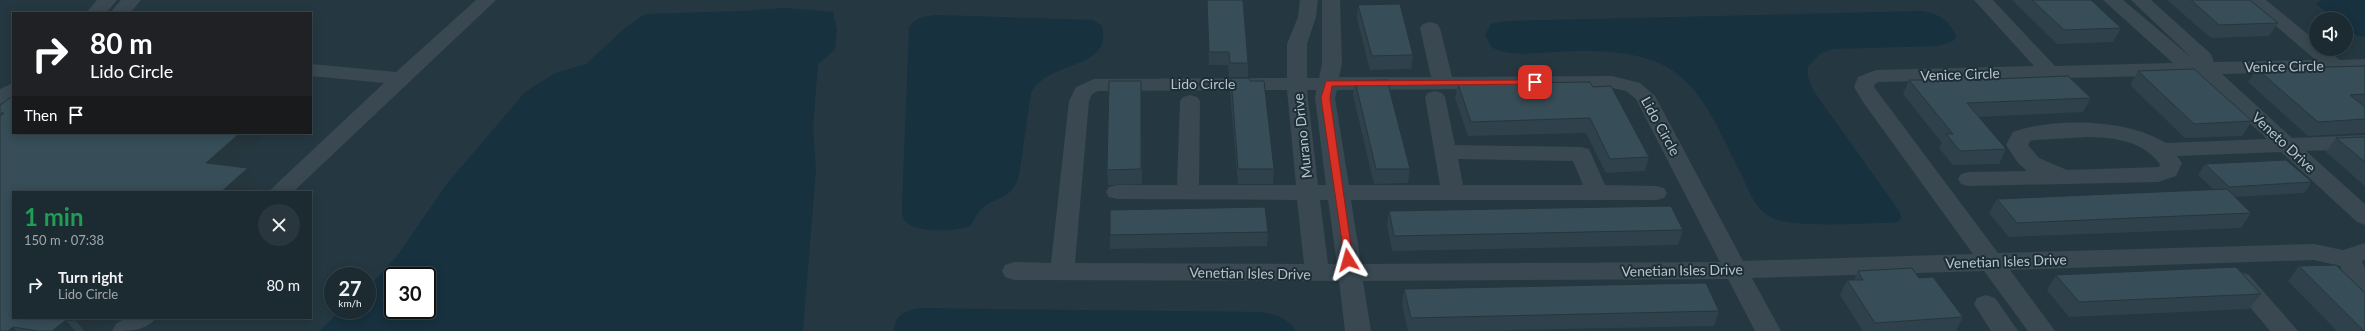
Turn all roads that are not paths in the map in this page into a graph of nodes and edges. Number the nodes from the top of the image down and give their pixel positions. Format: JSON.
{"nodes":[{"id":1,"x":108,"y":0,"type":"edge"},
{"id":2,"x":132,"y":0,"type":"edge"},
{"id":3,"x":487,"y":0,"type":"edge"},
{"id":4,"x":1309,"y":0,"type":"edge"},
{"id":5,"x":1331,"y":0,"type":"edge"},
{"id":6,"x":1983,"y":0,"type":"edge"},
{"id":7,"x":2112,"y":0,"type":"edge"},
{"id":8,"x":2254,"y":0,"type":"edge"},
{"id":9,"x":2134,"y":7,"type":"edge"},
{"id":10,"x":96,"y":12,"type":"edge"},
{"id":11,"x":120,"y":12,"type":"edge"},
{"id":12,"x":1430,"y":28,"type":"dead end"},
{"id":13,"x":2144,"y":28,"type":"junction"},
{"id":14,"x":2172,"y":28,"type":"junction"},
{"id":15,"x":2182,"y":62,"type":"junction"},
{"id":16,"x":2334,"y":65,"type":"junction"},
{"id":17,"x":2365,"y":65,"type":"edge"},
{"id":18,"x":2203,"y":68,"type":"junction"},
{"id":19,"x":312,"y":70,"type":"edge"},
{"id":20,"x":2049,"y":72,"type":"junction"},
{"id":21,"x":401,"y":78,"type":"junction"},
{"id":22,"x":1297,"y":83,"type":"junction"},
{"id":23,"x":1328,"y":83,"type":"junction"},
{"id":24,"x":12,"y":90,"type":"edge"},
{"id":25,"x":1439,"y":90,"type":"junction"},
{"id":26,"x":0,"y":98,"type":"edge"},
{"id":27,"x":1190,"y":101,"type":"dead end"},
{"id":28,"x":2365,"y":142,"type":"edge"},
{"id":29,"x":2286,"y":145,"type":"junction"},
{"id":30,"x":2162,"y":150,"type":"junction"},
{"id":31,"x":1446,"y":152,"type":"junction"},
{"id":32,"x":2067,"y":177,"type":"junction"},
{"id":33,"x":1969,"y":179,"type":"dead end"},
{"id":34,"x":280,"y":191,"type":"edge"},
{"id":35,"x":1117,"y":192,"type":"dead end"},
{"id":36,"x":1188,"y":193,"type":"junction"},
{"id":37,"x":1308,"y":193,"type":"junction"},
{"id":38,"x":1339,"y":193,"type":"junction"},
{"id":39,"x":1453,"y":193,"type":"junction"},
{"id":40,"x":1597,"y":193,"type":"junction"},
{"id":41,"x":1656,"y":193,"type":"dead end"},
{"id":42,"x":2365,"y":217,"type":"edge"},
{"id":43,"x":2357,"y":256,"type":"edge"},
{"id":44,"x":1991,"y":262,"type":"junction"},
{"id":45,"x":1736,"y":269,"type":"junction"},
{"id":46,"x":1014,"y":271,"type":"dead end"},
{"id":47,"x":1062,"y":271,"type":"junction"},
{"id":48,"x":1317,"y":273,"type":"junction"},
{"id":49,"x":1350,"y":273,"type":"junction"},
{"id":50,"x":2240,"y":281,"type":"edge"},
{"id":51,"x":2365,"y":283,"type":"edge"},
{"id":52,"x":1986,"y":304,"type":"dead end"},
{"id":53,"x":142,"y":319,"type":"edge"},
{"id":54,"x":125,"y":331,"type":"edge"},
{"id":55,"x":1358,"y":331,"type":"edge"},
{"id":56,"x":1768,"y":331,"type":"edge"},
{"id":57,"x":2004,"y":331,"type":"edge"},
{"id":58,"x":2042,"y":331,"type":"edge"},
{"id":59,"x":2285,"y":331,"type":"edge"}],
"edges":[{"from":1,"to":10,"type":"street"},
{"from":2,"to":11,"type":"street"},
{"from":3,"to":21,"type":"street"},
{"from":4,"to":22,"type":"street","name":"Murano Drive"},
{"from":5,"to":23,"type":"street","name":"Murano Drive"},
{"from":6,"to":20,"type":"street"},
{"from":7,"to":9,"type":"street","name":"Veneto Drive"},
{"from":8,"to":16,"type":"street"},
{"from":9,"to":13,"type":"street","name":"Veneto Drive"},
{"from":9,"to":14,"type":"street","name":"Veneto Drive"},
{"from":9,"to":15,"type":"street","name":"Veneto Drive"},
{"from":12,"to":25,"type":"street"},
{"from":13,"to":14,"type":"street"},
{"from":13,"to":15,"type":"street","name":"Veneto Drive"},
{"from":14,"to":18,"type":"street","name":"Veneto Drive"},
{"from":15,"to":18,"type":"street","name":"Veneto Drive"},
{"from":16,"to":17,"type":"street","name":"Venice Circle"},
{"from":16,"to":18,"type":"street","name":"Venice Circle"},
{"from":18,"to":20,"type":"street","name":"Venice Circle"},
{"from":18,"to":29,"type":"street","name":"Veneto Drive"},
{"from":19,"to":21,"type":"street"},
{"from":20,"to":44,"type":"street","name":"Venice Circle"},
{"from":21,"to":34,"type":"street"},
{"from":22,"to":23,"type":"street","name":"Lido Circle"},
{"from":22,"to":37,"type":"street","name":"Murano Drive"},
{"from":22,"to":47,"type":"street","name":"Lido Circle"},
{"from":23,"to":25,"type":"street","name":"Lido Circle"},
{"from":23,"to":38,"type":"street","name":"Murano Drive"},
{"from":24,"to":26,"type":"street"},
{"from":25,"to":31,"type":"street"},
{"from":25,"to":45,"type":"street","name":"Lido Circle"},
{"from":27,"to":36,"type":"street"},
{"from":28,"to":29,"type":"street"},
{"from":29,"to":30,"type":"street"},
{"from":29,"to":42,"type":"street","name":"Veneto Drive"},
{"from":30,"to":32,"type":"street"},
{"from":30,"to":32,"type":"street"},
{"from":31,"to":39,"type":"street"},
{"from":31,"to":40,"type":"street"},
{"from":32,"to":33,"type":"street"},
{"from":35,"to":36,"type":"street"},
{"from":36,"to":37,"type":"street"},
{"from":37,"to":38,"type":"street"},
{"from":37,"to":48,"type":"street","name":"Murano Drive"},
{"from":38,"to":39,"type":"street"},
{"from":38,"to":49,"type":"street","name":"Murano Drive"},
{"from":39,"to":40,"type":"street"},
{"from":40,"to":41,"type":"street"},
{"from":43,"to":44,"type":"street","name":"Venetian Isles Drive"},
{"from":43,"to":51,"type":"street"},
{"from":44,"to":45,"type":"street","name":"Venetian Isles Drive"},
{"from":44,"to":58,"type":"street","name":"Venice Circle"},
{"from":45,"to":49,"type":"street","name":"Venetian Isles Drive"},
{"from":45,"to":56,"type":"street","name":"Lido Circle"},
{"from":46,"to":47,"type":"street","name":"Venetian Isles Drive"},
{"from":47,"to":48,"type":"street","name":"Venetian Isles Drive"},
{"from":48,"to":49,"type":"street","name":"Venetian Isles Drive"},
{"from":49,"to":55,"type":"street"},
{"from":50,"to":59,"type":"street"},
{"from":52,"to":57,"type":"street"},
{"from":53,"to":54,"type":"street"}]}
